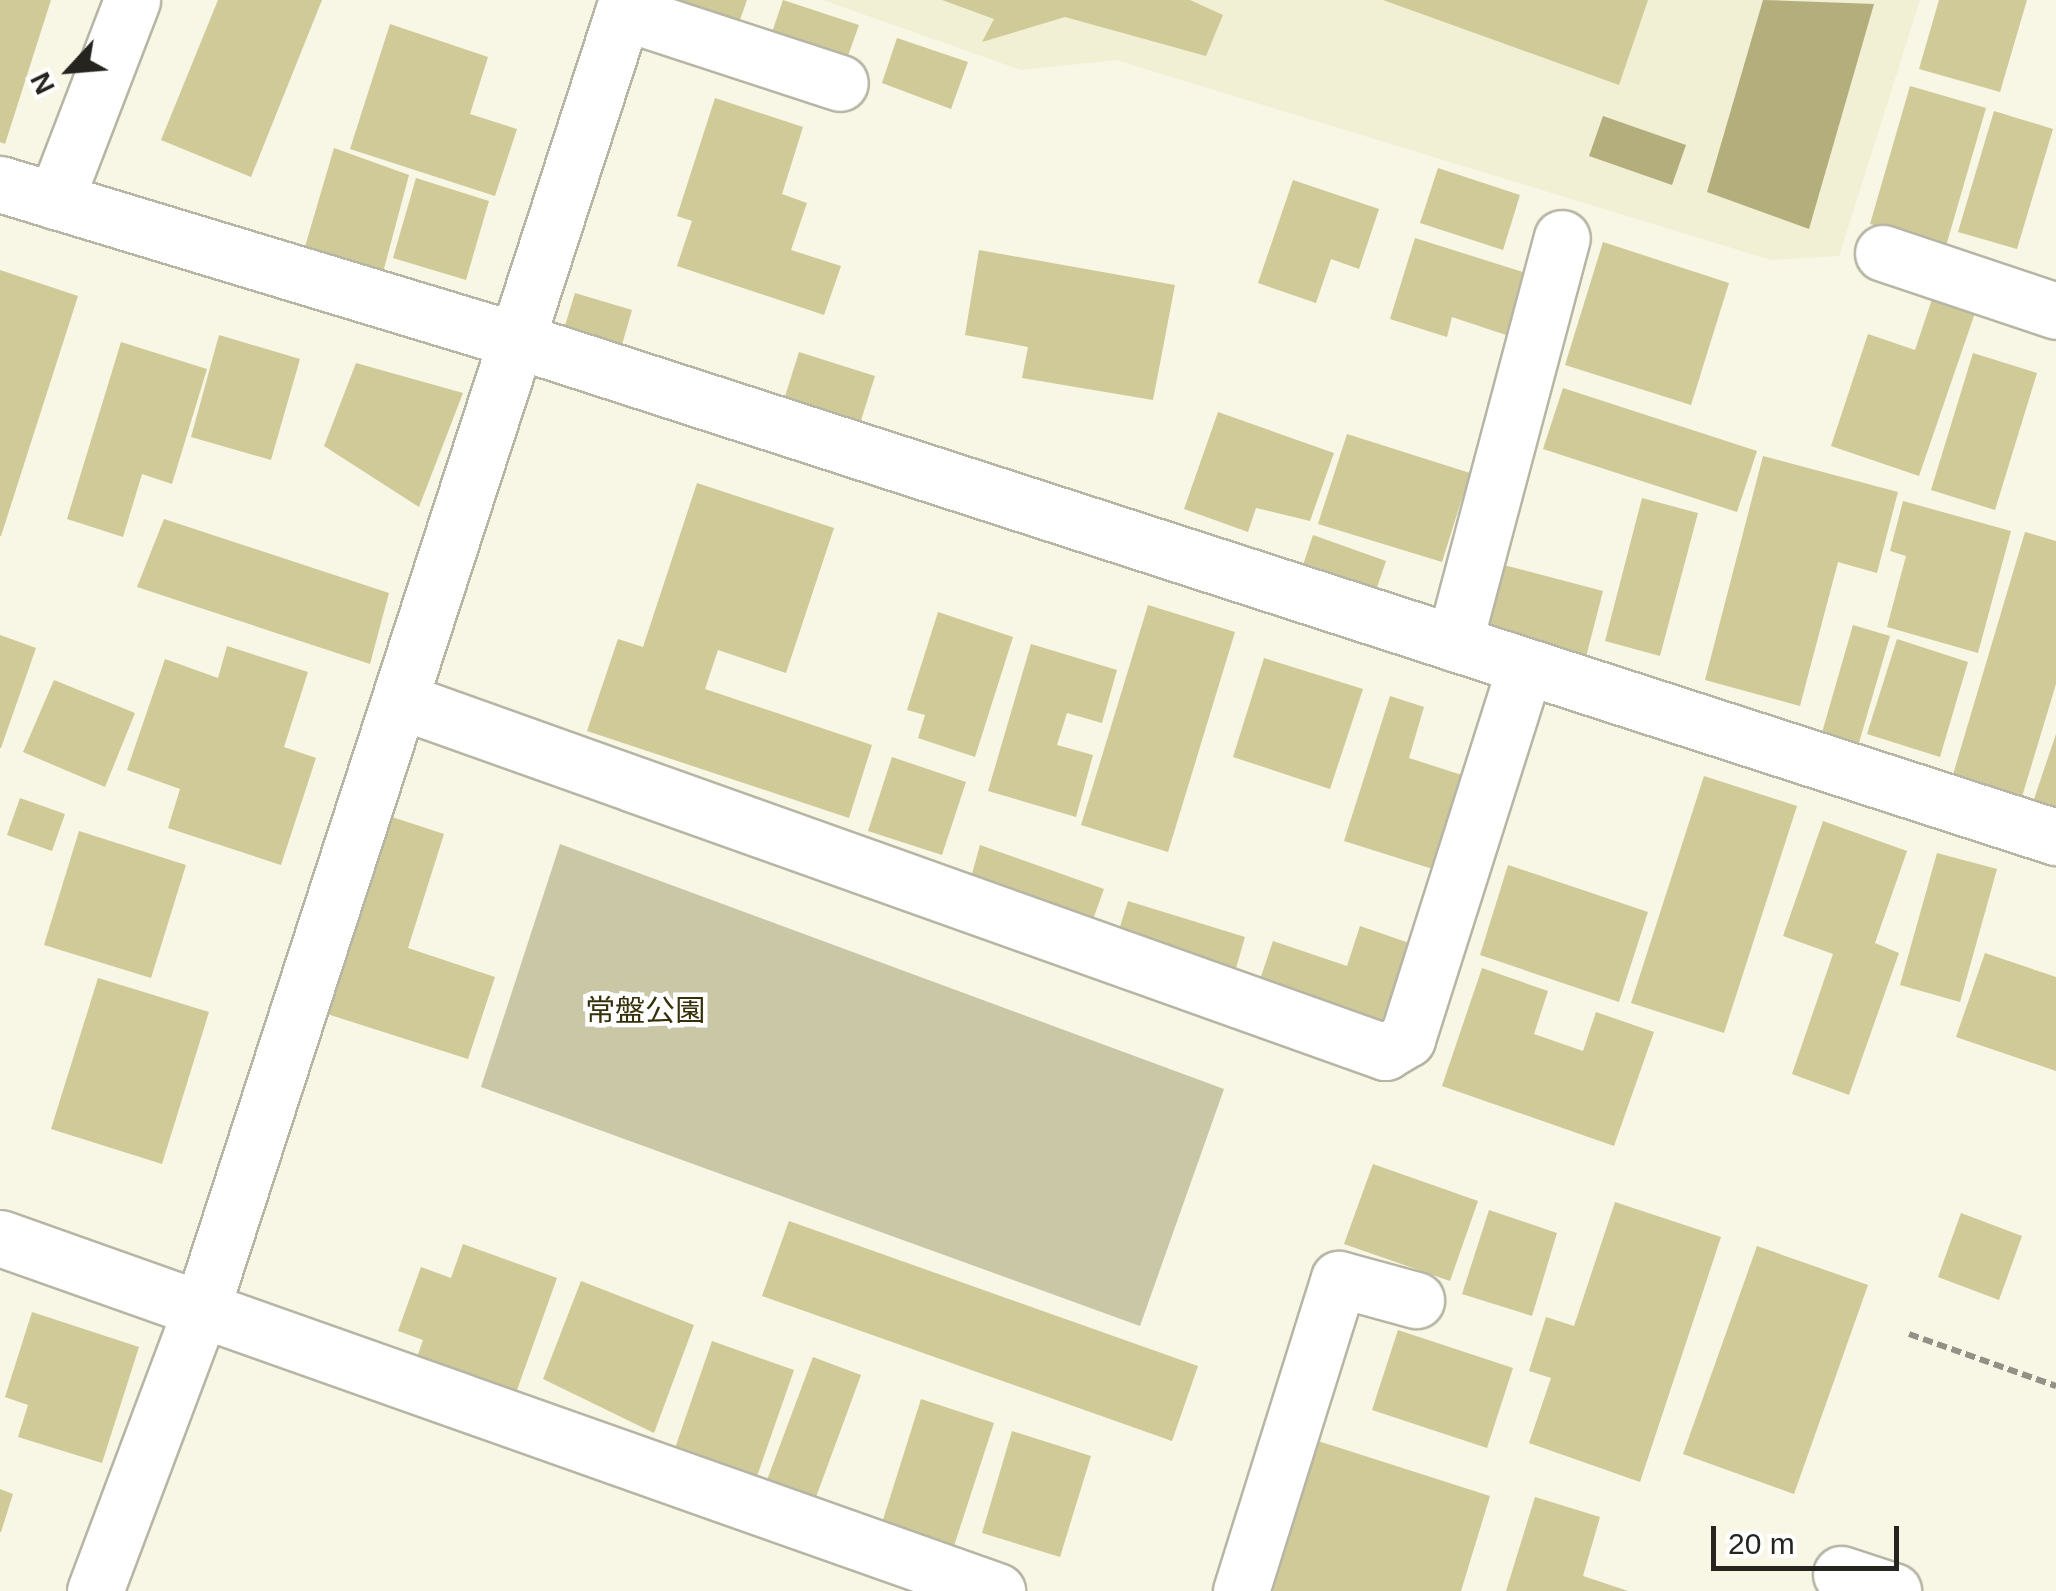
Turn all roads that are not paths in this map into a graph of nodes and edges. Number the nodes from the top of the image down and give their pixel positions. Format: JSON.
{"nodes":[{"id":1,"x":132,"y":0,"type":"edge"},
{"id":2,"x":625,"y":6,"type":"edge"},
{"id":3,"x":840,"y":83,"type":"dead end"},
{"id":4,"x":0,"y":184,"type":"edge"},
{"id":5,"x":55,"y":201,"type":"junction"},
{"id":6,"x":1562,"y":238,"type":"dead end"},
{"id":7,"x":1883,"y":253,"type":"dead end"},
{"id":8,"x":2056,"y":311,"type":"edge"},
{"id":9,"x":520,"y":341,"type":"junction"},
{"id":10,"x":1454,"y":643,"type":"junction"},
{"id":11,"x":1526,"y":666,"type":"junction"},
{"id":12,"x":401,"y":701,"type":"junction"},
{"id":13,"x":2056,"y":837,"type":"edge"},
{"id":14,"x":0,"y":1238,"type":"edge"},
{"id":15,"x":1416,"y":1300,"type":"dead end"},
{"id":16,"x":204,"y":1304,"type":"junction"},
{"id":17,"x":1841,"y":1574,"type":"dead end"},
{"id":18,"x":95,"y":1591,"type":"edge"},
{"id":19,"x":997,"y":1591,"type":"edge"},
{"id":20,"x":1241,"y":1591,"type":"edge"},
{"id":21,"x":1892,"y":1591,"type":"edge"}],
"edges":[{"from":1,"to":5,"type":"street"},
{"from":2,"to":3,"type":"street"},
{"from":2,"to":9,"type":"street"},
{"from":4,"to":5,"type":"street"},
{"from":5,"to":9,"type":"street"},
{"from":6,"to":10,"type":"street"},
{"from":7,"to":8,"type":"street"},
{"from":9,"to":10,"type":"street"},
{"from":9,"to":12,"type":"street"},
{"from":10,"to":11,"type":"street"},
{"from":11,"to":12,"type":"street"},
{"from":11,"to":13,"type":"street"},
{"from":12,"to":16,"type":"street"},
{"from":14,"to":16,"type":"street"},
{"from":15,"to":20,"type":"street"},
{"from":16,"to":18,"type":"street"},
{"from":16,"to":19,"type":"street"},
{"from":17,"to":21,"type":"street"}]}
